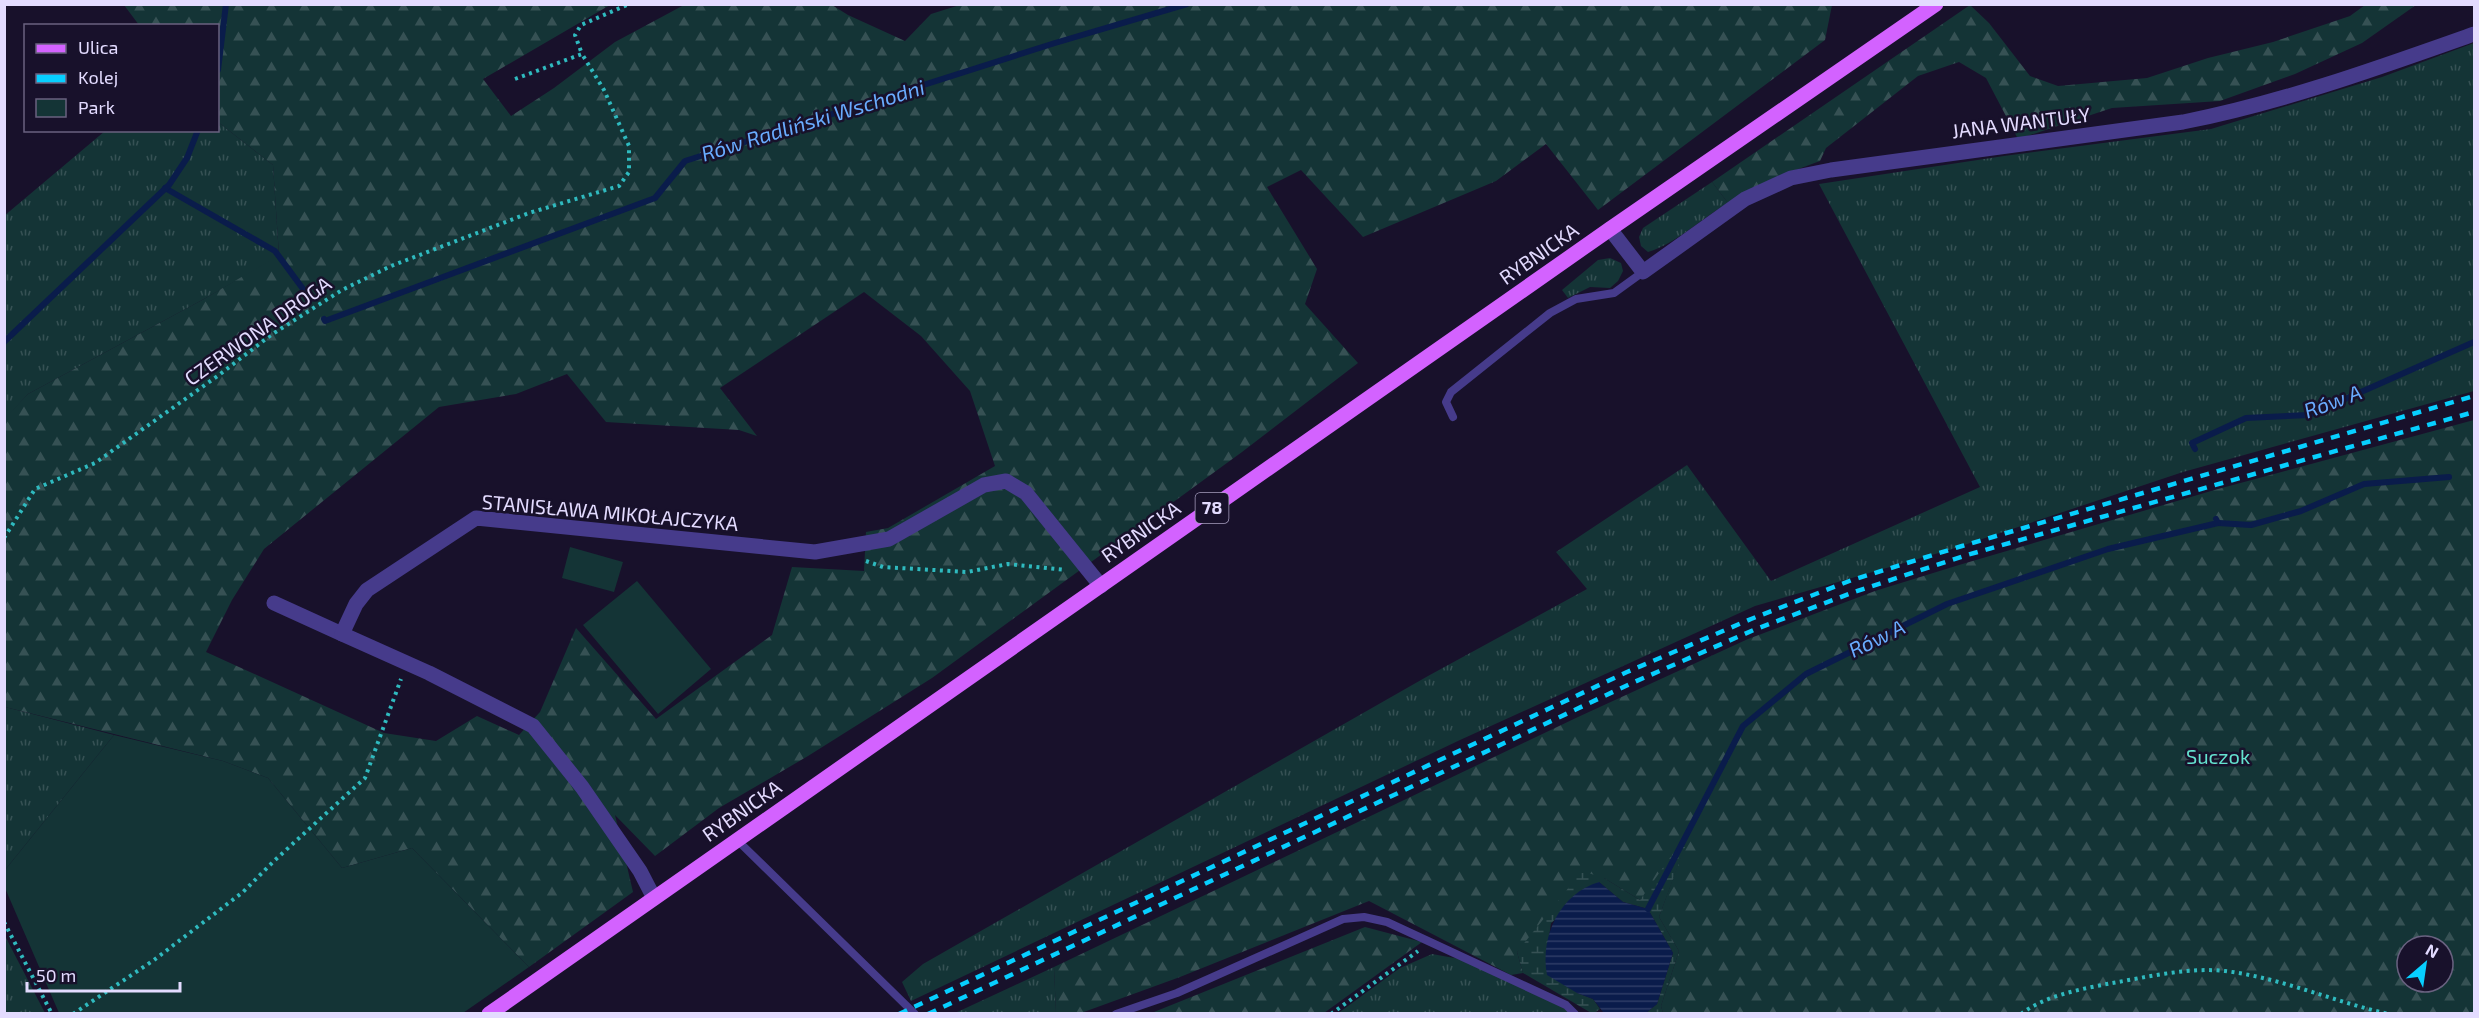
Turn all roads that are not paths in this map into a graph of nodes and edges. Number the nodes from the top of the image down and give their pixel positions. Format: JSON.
{"nodes":[{"id":1,"x":1936,"y":4,"type":"edge"},
{"id":2,"x":2475,"y":34,"type":"edge"},
{"id":3,"x":1610,"y":229,"type":"junction"},
{"id":4,"x":1643,"y":272,"type":"junction"},
{"id":5,"x":1453,"y":417,"type":"dead end"},
{"id":6,"x":1101,"y":586,"type":"junction"},
{"id":7,"x":274,"y":603,"type":"dead end"},
{"id":8,"x":342,"y":634,"type":"junction"},
{"id":9,"x":737,"y":840,"type":"junction"},
{"id":10,"x":654,"y":898,"type":"junction"},
{"id":11,"x":489,"y":1014,"type":"edge"},
{"id":12,"x":915,"y":1014,"type":"edge"},
{"id":13,"x":1116,"y":1014,"type":"edge"},
{"id":14,"x":1575,"y":1014,"type":"edge"}],
"edges":[{"from":1,"to":3,"type":"main road","name":"RYBNICKA","number":"78"},
{"from":2,"to":4,"type":"street","name":"JANA WANTUŁY"},
{"from":3,"to":4,"type":"street"},
{"from":3,"to":6,"type":"main road","name":"RYBNICKA","number":"78"},
{"from":4,"to":5,"type":"lane"},
{"from":6,"to":8,"type":"street","name":"STANISŁAWA MIKOŁAJCZYKA"},
{"from":6,"to":9,"type":"main road","name":"RYBNICKA","number":"78"},
{"from":7,"to":8,"type":"street"},
{"from":8,"to":10,"type":"street"},
{"from":9,"to":10,"type":"main road","name":"RYBNICKA","number":"78"},
{"from":9,"to":12,"type":"lane"},
{"from":10,"to":11,"type":"main road","name":"RYBNICKA","number":"78"},
{"from":13,"to":14,"type":"lane"}]}
